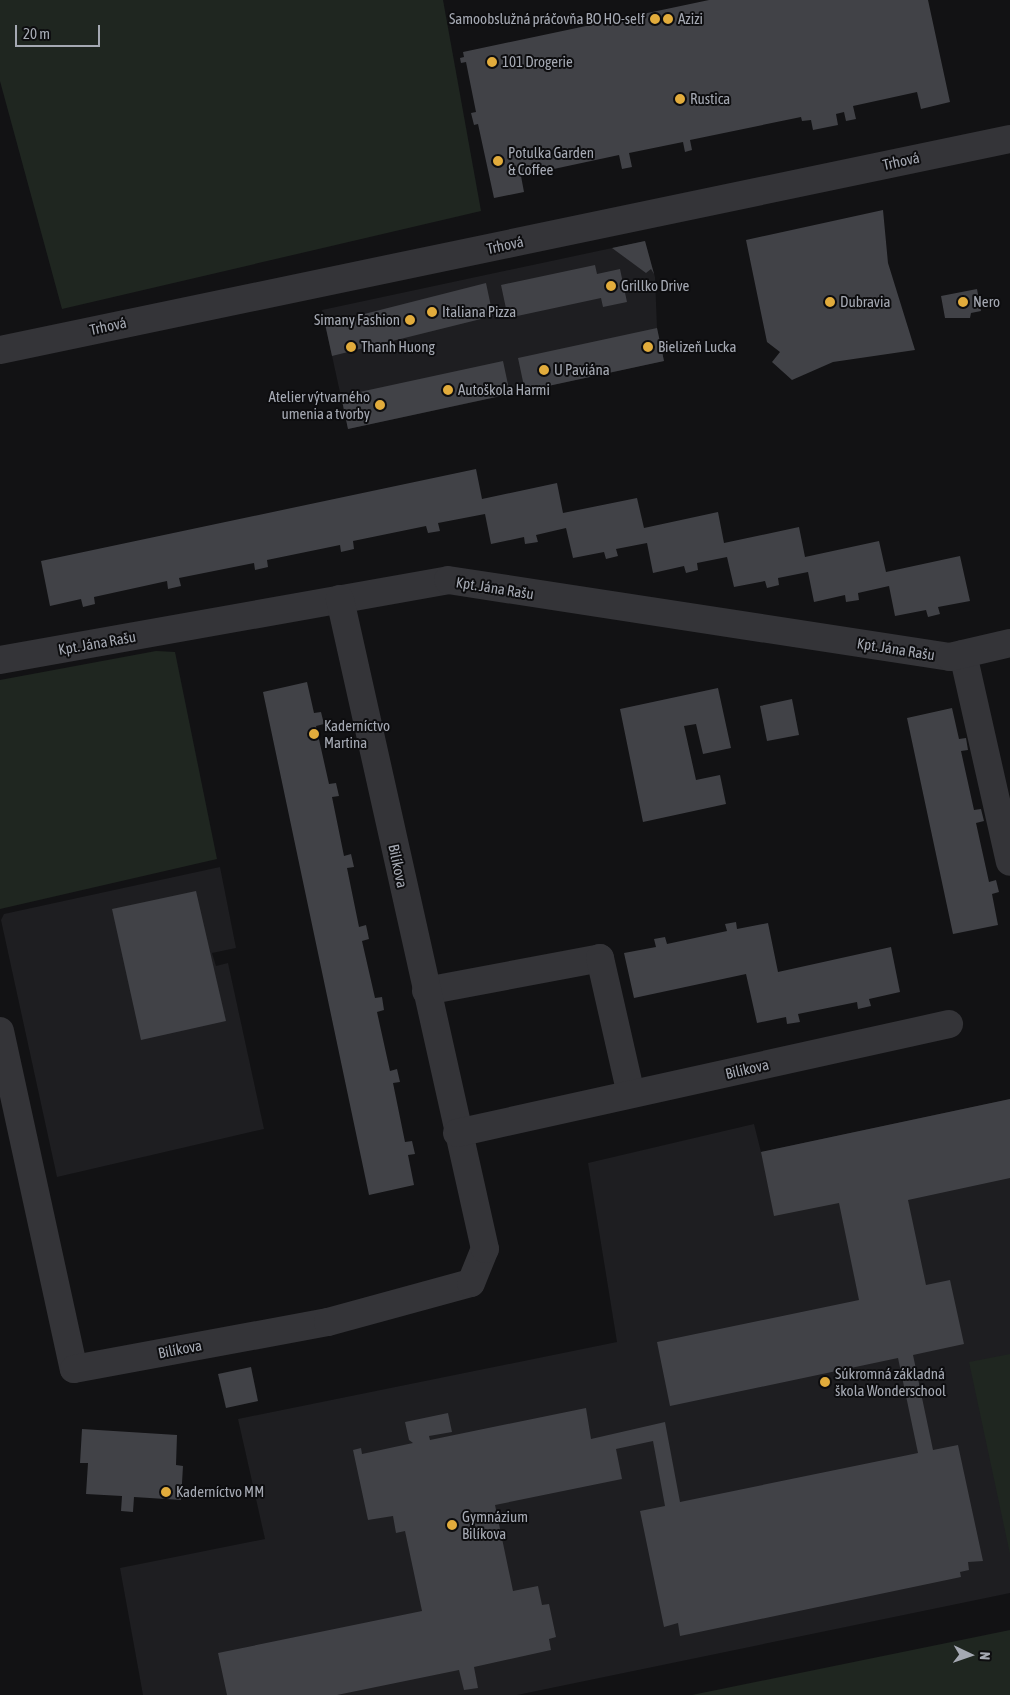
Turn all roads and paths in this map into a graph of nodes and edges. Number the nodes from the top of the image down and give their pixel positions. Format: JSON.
{"nodes":[{"id":1,"x":1010,"y":139,"type":"edge"},
{"id":2,"x":0,"y":350,"type":"edge"},
{"id":3,"x":340,"y":600,"type":"junction"},
{"id":4,"x":1010,"y":643,"type":"edge"},
{"id":5,"x":963,"y":654,"type":"junction"},
{"id":6,"x":0,"y":660,"type":"edge"},
{"id":7,"x":1010,"y":862,"type":"edge"},
{"id":8,"x":426,"y":991,"type":"junction"},
{"id":9,"x":949,"y":1024,"type":"dead end"},
{"id":10,"x":0,"y":1031,"type":"edge"},
{"id":11,"x":632,"y":1094,"type":"junction"},
{"id":12,"x":457,"y":1133,"type":"junction"}],
"edges":[{"from":1,"to":2,"type":"street","name":"Trhová"},
{"from":3,"to":5,"type":"street","name":"Kpt. Jána Rašu"},
{"from":3,"to":6,"type":"street","name":"Kpt. Jána Rašu"},
{"from":3,"to":8,"type":"street","name":"Bilíkova"},
{"from":4,"to":5,"type":"street","name":"Kpt. Jána Rašu"},
{"from":5,"to":7,"type":"street"},
{"from":8,"to":11,"type":"street"},
{"from":8,"to":12,"type":"street","name":"Bilíkova"},
{"from":9,"to":11,"type":"street","name":"Bilíkova"},
{"from":10,"to":12,"type":"street","name":"Bilíkova"},
{"from":11,"to":12,"type":"street","name":"Bilíkova"}]}
